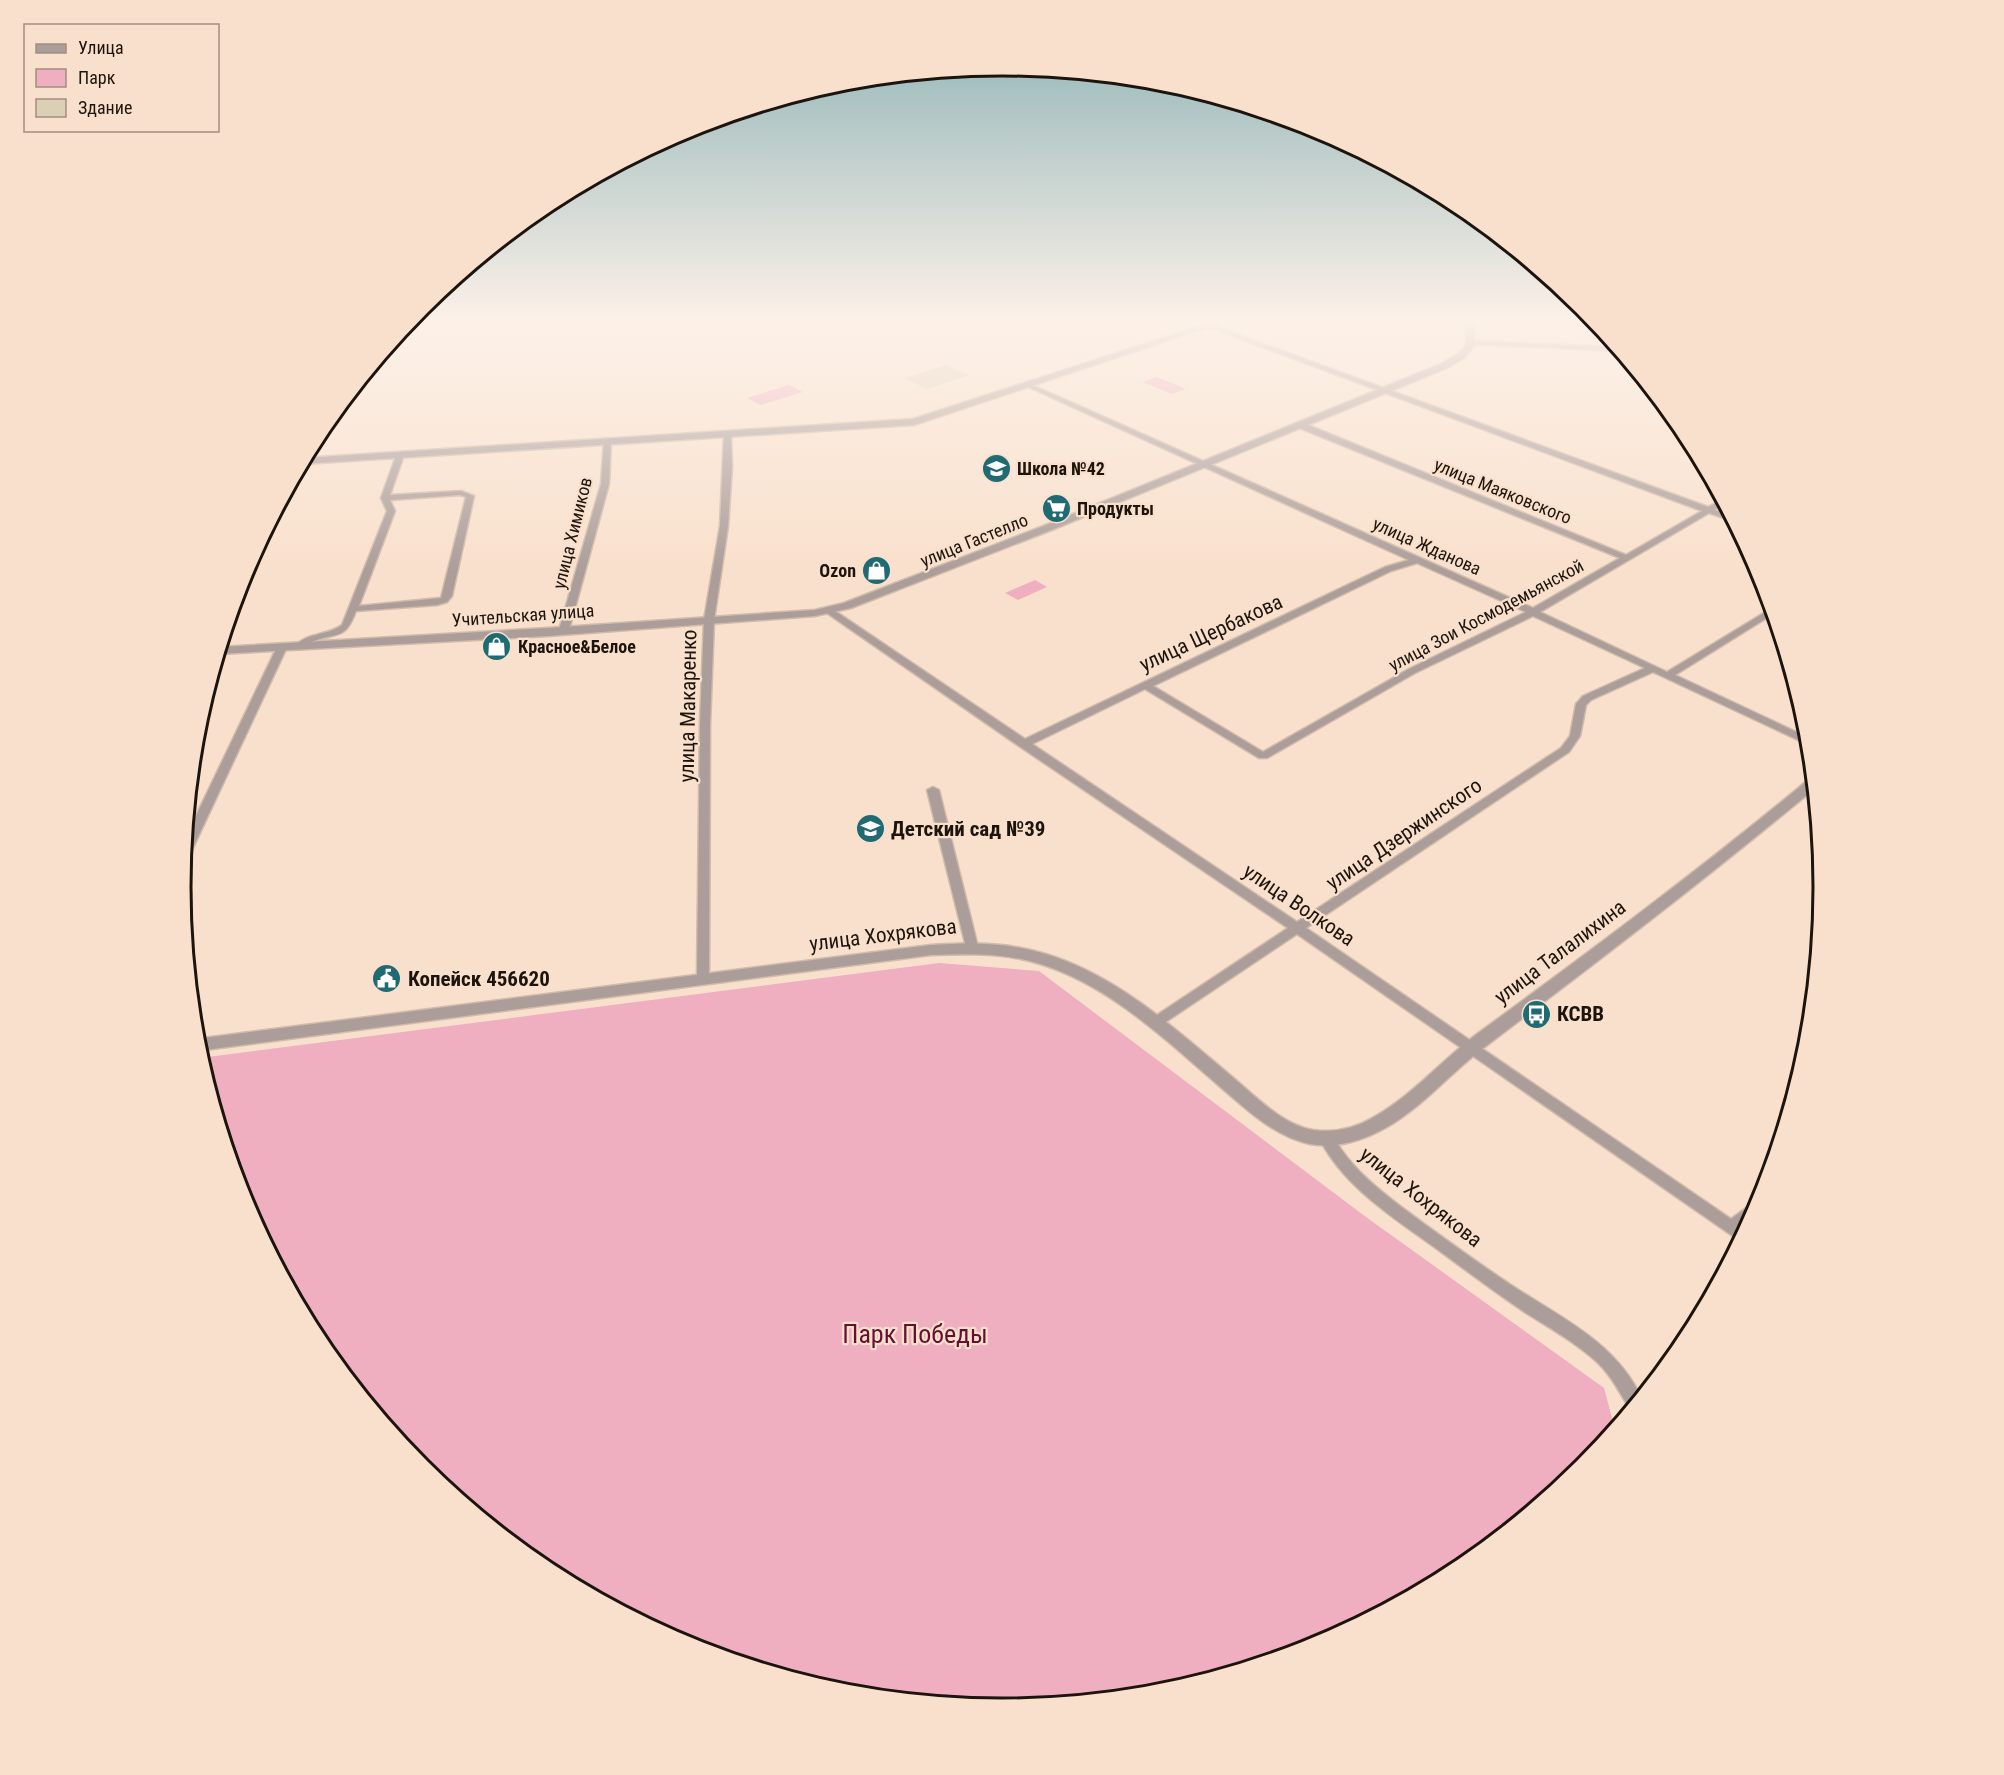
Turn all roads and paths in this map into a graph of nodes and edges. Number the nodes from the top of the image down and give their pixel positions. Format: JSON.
{"nodes":[{"id":1,"x":965,"y":406,"type":"edge"},
{"id":2,"x":1075,"y":406,"type":"edge"},
{"id":3,"x":1348,"y":406,"type":"edge"},
{"id":4,"x":1425,"y":406,"type":"edge"},
{"id":5,"x":1300,"y":425,"type":"junction"},
{"id":6,"x":728,"y":435,"type":"junction"},
{"id":7,"x":607,"y":442,"type":"junction"},
{"id":8,"x":400,"y":455,"type":"junction"},
{"id":9,"x":313,"y":460,"type":"edge"},
{"id":10,"x":1205,"y":464,"type":"junction"},
{"id":11,"x":385,"y":498,"type":"junction"},
{"id":12,"x":1717,"y":506,"type":"edge"},
{"id":13,"x":1709,"y":511,"type":"junction"},
{"id":14,"x":1722,"y":515,"type":"edge"},
{"id":15,"x":1627,"y":558,"type":"junction"},
{"id":16,"x":1417,"y":560,"type":"junction"},
{"id":17,"x":353,"y":609,"type":"junction"},
{"id":18,"x":829,"y":611,"type":"junction"},
{"id":19,"x":1533,"y":612,"type":"junction"},
{"id":20,"x":1765,"y":615,"type":"edge"},
{"id":21,"x":709,"y":620,"type":"junction"},
{"id":22,"x":564,"y":630,"type":"junction"},
{"id":23,"x":300,"y":646,"type":"junction"},
{"id":24,"x":282,"y":647,"type":"junction"},
{"id":25,"x":227,"y":650,"type":"edge"},
{"id":26,"x":1652,"y":669,"type":"junction"},
{"id":27,"x":1667,"y":676,"type":"junction"},
{"id":28,"x":1145,"y":685,"type":"junction"},
{"id":29,"x":1798,"y":737,"type":"edge"},
{"id":30,"x":1023,"y":744,"type":"junction"},
{"id":31,"x":1807,"y":788,"type":"edge"},
{"id":32,"x":933,"y":790,"type":"dead end"},
{"id":33,"x":193,"y":835,"type":"edge"},
{"id":34,"x":1298,"y":929,"type":"junction"},
{"id":35,"x":972,"y":948,"type":"junction"},
{"id":36,"x":703,"y":980,"type":"junction"},
{"id":37,"x":1156,"y":1022,"type":"junction"},
{"id":38,"x":207,"y":1044,"type":"edge"},
{"id":39,"x":1470,"y":1048,"type":"junction"},
{"id":40,"x":1326,"y":1138,"type":"junction"},
{"id":41,"x":1736,"y":1231,"type":"edge"},
{"id":42,"x":1632,"y":1397,"type":"edge"}],
"edges":[{"from":1,"to":6,"type":"street"},
{"from":2,"to":10,"type":"street","name":"улица Жданова"},
{"from":3,"to":5,"type":"street","name":"улица Гастелло"},
{"from":4,"to":13,"type":"street"},
{"from":5,"to":10,"type":"street","name":"улица Гастелло"},
{"from":5,"to":15,"type":"street","name":"улица Маяковского"},
{"from":6,"to":7,"type":"street"},
{"from":6,"to":21,"type":"street","name":"улица Макаренко"},
{"from":7,"to":8,"type":"street"},
{"from":7,"to":22,"type":"street","name":"улица Химиков"},
{"from":8,"to":9,"type":"street"},
{"from":8,"to":11,"type":"street"},
{"from":10,"to":16,"type":"street","name":"улица Жданова"},
{"from":10,"to":18,"type":"street","name":"улица Гастелло"},
{"from":11,"to":17,"type":"street"},
{"from":11,"to":17,"type":"street"},
{"from":12,"to":13,"type":"street","name":"улица Зои Космодемьянской"},
{"from":13,"to":14,"type":"street"},
{"from":13,"to":15,"type":"street","name":"улица Зои Космодемьянской"},
{"from":15,"to":19,"type":"street","name":"улица Зои Космодемьянской"},
{"from":16,"to":19,"type":"street","name":"улица Жданова"},
{"from":16,"to":28,"type":"street","name":"улица Щербакова"},
{"from":17,"to":23,"type":"street"},
{"from":18,"to":21,"type":"street","name":"Учительская улица"},
{"from":18,"to":30,"type":"street","name":"улица Волкова"},
{"from":19,"to":26,"type":"street","name":"улица Жданова"},
{"from":19,"to":28,"type":"street","name":"улица Зои Космодемьянской"},
{"from":20,"to":27,"type":"street"},
{"from":21,"to":22,"type":"street","name":"Учительская улица"},
{"from":21,"to":36,"type":"street","name":"улица Макаренко"},
{"from":22,"to":23,"type":"street","name":"Учительская улица"},
{"from":23,"to":24,"type":"street","name":"Учительская улица"},
{"from":24,"to":25,"type":"street","name":"Учительская улица"},
{"from":24,"to":33,"type":"street"},
{"from":26,"to":27,"type":"street","name":"улица Жданова"},
{"from":26,"to":34,"type":"street","name":"улица Дзержинского"},
{"from":27,"to":29,"type":"street","name":"улица Жданова"},
{"from":28,"to":30,"type":"street","name":"улица Щербакова"},
{"from":30,"to":34,"type":"street","name":"улица Волкова"},
{"from":31,"to":39,"type":"street","name":"улица Талалихина"},
{"from":32,"to":35,"type":"street"},
{"from":34,"to":37,"type":"street","name":"улица Дзержинского"},
{"from":34,"to":39,"type":"street","name":"улица Волкова"},
{"from":35,"to":36,"type":"street","name":"улица Хохрякова"},
{"from":35,"to":37,"type":"street","name":"улица Хохрякова"},
{"from":36,"to":38,"type":"street","name":"улица Хохрякова"},
{"from":37,"to":40,"type":"street","name":"улица Хохрякова"},
{"from":39,"to":40,"type":"street","name":"улица Талалихина"},
{"from":39,"to":41,"type":"street","name":"улица Волкова"},
{"from":40,"to":42,"type":"street","name":"улица Хохрякова"}]}
